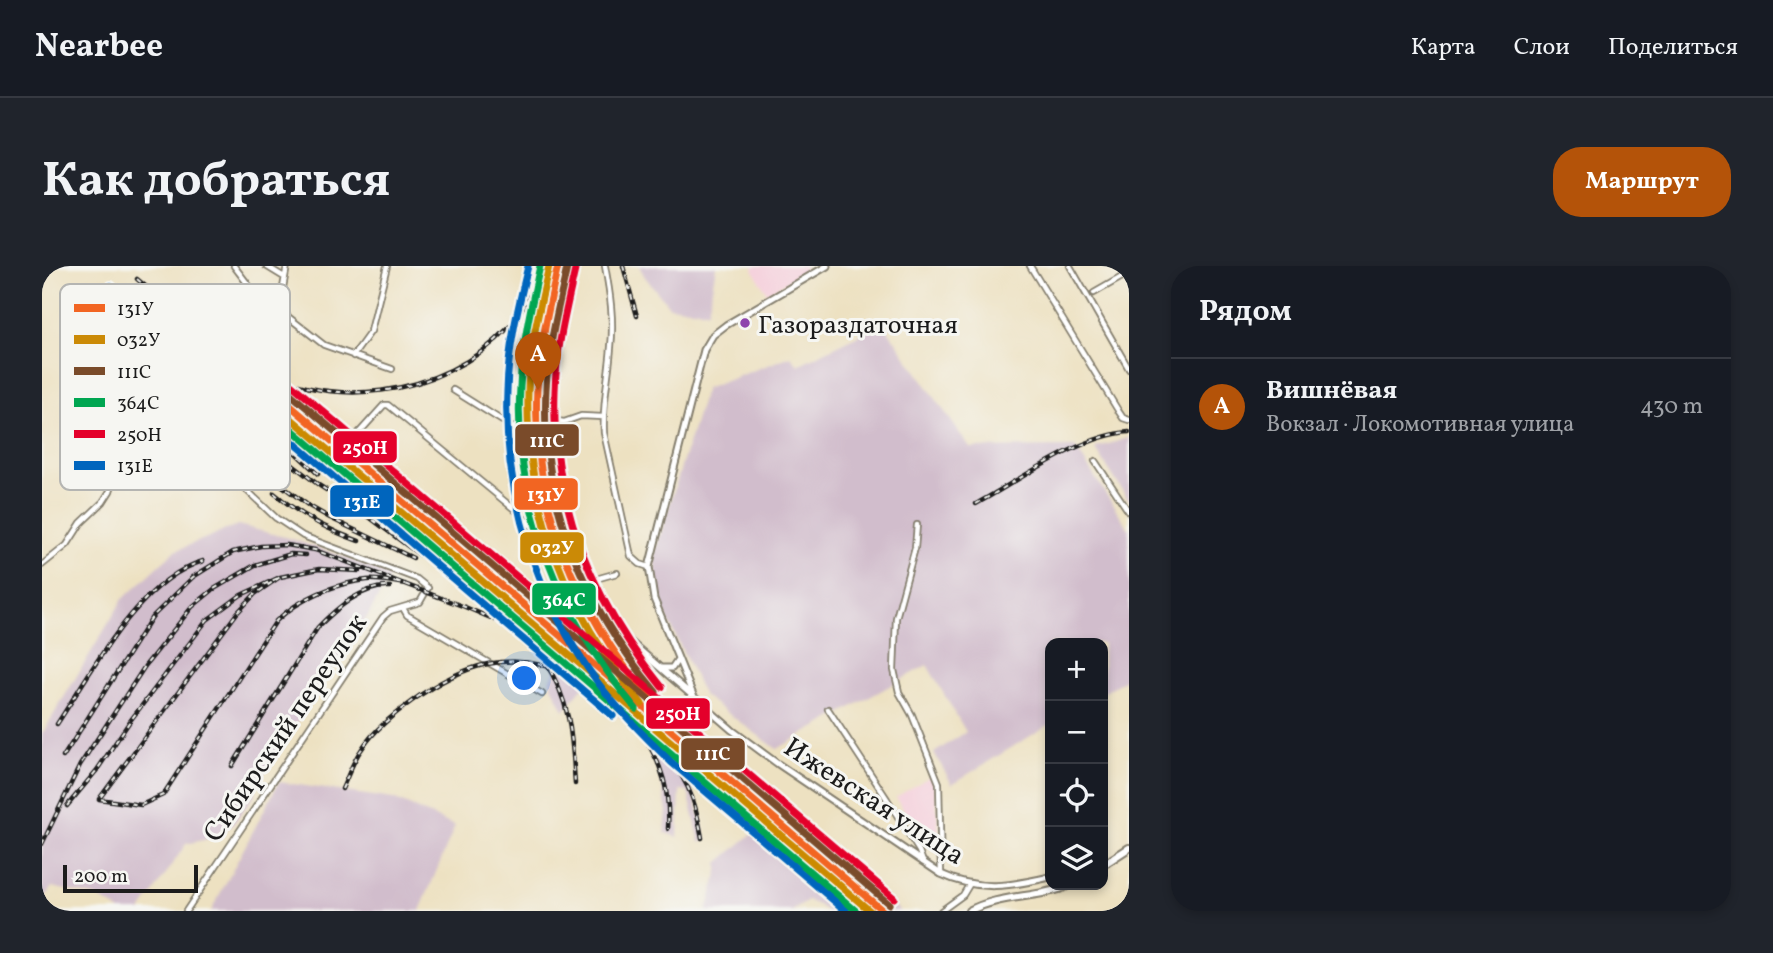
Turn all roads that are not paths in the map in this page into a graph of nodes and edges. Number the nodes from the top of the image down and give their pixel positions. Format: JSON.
{"nodes":[{"id":1,"x":234,"y":266,"type":"edge"},
{"id":2,"x":266,"y":266,"type":"edge"},
{"id":3,"x":287,"y":266,"type":"edge"},
{"id":4,"x":387,"y":266,"type":"edge"},
{"id":5,"x":564,"y":266,"type":"edge"},
{"id":6,"x":605,"y":266,"type":"edge"},
{"id":7,"x":827,"y":266,"type":"edge"},
{"id":8,"x":1030,"y":266,"type":"edge"},
{"id":9,"x":1070,"y":266,"type":"edge"},
{"id":10,"x":1129,"y":273,"type":"edge"},
{"id":11,"x":284,"y":277,"type":"junction"},
{"id":12,"x":248,"y":284,"type":"edge"},
{"id":13,"x":283,"y":284,"type":"edge"},
{"id":14,"x":1094,"y":293,"type":"dead end"},
{"id":15,"x":290,"y":319,"type":"edge"},
{"id":16,"x":536,"y":327,"type":"dead end"},
{"id":17,"x":352,"y":356,"type":"junction"},
{"id":18,"x":392,"y":369,"type":"dead end"},
{"id":19,"x":1129,"y":369,"type":"edge"},
{"id":20,"x":453,"y":390,"type":"dead end"},
{"id":21,"x":293,"y":397,"type":"dead end"},
{"id":22,"x":603,"y":417,"type":"junction"},
{"id":23,"x":545,"y":419,"type":"junction"},
{"id":24,"x":1129,"y":420,"type":"edge"},
{"id":25,"x":529,"y":437,"type":"junction"},
{"id":26,"x":348,"y":446,"type":"junction"},
{"id":27,"x":1095,"y":461,"type":"dead end"},
{"id":28,"x":110,"y":490,"type":"edge"},
{"id":29,"x":247,"y":490,"type":"edge"},
{"id":30,"x":1129,"y":512,"type":"edge"},
{"id":31,"x":917,"y":525,"type":"dead end"},
{"id":32,"x":549,"y":542,"type":"junction"},
{"id":33,"x":42,"y":565,"type":"edge"},
{"id":34,"x":649,"y":567,"type":"junction"},
{"id":35,"x":617,"y":573,"type":"dead end"},
{"id":36,"x":586,"y":582,"type":"junction"},
{"id":37,"x":564,"y":587,"type":"junction"},
{"id":38,"x":403,"y":608,"type":"junction"},
{"id":39,"x":678,"y":658,"type":"junction"},
{"id":40,"x":658,"y":667,"type":"junction"},
{"id":41,"x":542,"y":694,"type":"dead end"},
{"id":42,"x":694,"y":698,"type":"junction"},
{"id":43,"x":828,"y":709,"type":"dead end"},
{"id":44,"x":1129,"y":848,"type":"edge"},
{"id":45,"x":1108,"y":861,"type":"edge"},
{"id":46,"x":923,"y":863,"type":"junction"},
{"id":47,"x":941,"y":874,"type":"junction"},
{"id":48,"x":1045,"y":878,"type":"edge"},
{"id":49,"x":969,"y":885,"type":"junction"},
{"id":50,"x":1048,"y":890,"type":"edge"},
{"id":51,"x":186,"y":911,"type":"edge"},
{"id":52,"x":941,"y":911,"type":"edge"},
{"id":53,"x":969,"y":911,"type":"edge"}],
"edges":[{"from":1,"to":12,"type":"street"},
{"from":2,"to":11,"type":"street"},
{"from":3,"to":11,"type":"street"},
{"from":4,"to":17,"type":"street"},
{"from":5,"to":23,"type":"street","name":"Ижевская улица"},
{"from":6,"to":22,"type":"street"},
{"from":7,"to":34,"type":"street"},
{"from":8,"to":24,"type":"street"},
{"from":9,"to":19,"type":"street"},
{"from":10,"to":14,"type":"street"},
{"from":11,"to":13,"type":"street"},
{"from":15,"to":17,"type":"street"},
{"from":16,"to":25,"type":"street"},
{"from":17,"to":18,"type":"street"},
{"from":20,"to":25,"type":"street"},
{"from":21,"to":26,"type":"street"},
{"from":22,"to":23,"type":"street"},
{"from":22,"to":34,"type":"street"},
{"from":23,"to":36,"type":"street","name":"Ижевская улица"},
{"from":25,"to":32,"type":"street"},
{"from":26,"to":32,"type":"street"},
{"from":26,"to":37,"type":"street"},
{"from":27,"to":30,"type":"street"},
{"from":28,"to":33,"type":"street"},
{"from":29,"to":38,"type":"street"},
{"from":31,"to":47,"type":"street"},
{"from":32,"to":37,"type":"street"},
{"from":34,"to":39,"type":"street"},
{"from":35,"to":36,"type":"street"},
{"from":36,"to":37,"type":"street"},
{"from":36,"to":40,"type":"street","name":"Ижевская улица"},
{"from":38,"to":41,"type":"street","name":"Сибирский переулок"},
{"from":38,"to":51,"type":"street","name":"Сибирский переулок"},
{"from":39,"to":40,"type":"street"},
{"from":39,"to":42,"type":"street"},
{"from":40,"to":42,"type":"street","name":"Ижевская улица"},
{"from":42,"to":46,"type":"street","name":"Ижевская улица"},
{"from":43,"to":46,"type":"street"},
{"from":44,"to":45,"type":"main road"},
{"from":46,"to":47,"type":"street","name":"Ижевская улица"},
{"from":47,"to":49,"type":"street","name":"Ижевская улица"},
{"from":48,"to":49,"type":"street","name":"Ижевская улица"},
{"from":49,"to":52,"type":"street"},
{"from":50,"to":53,"type":"main road"}]}
